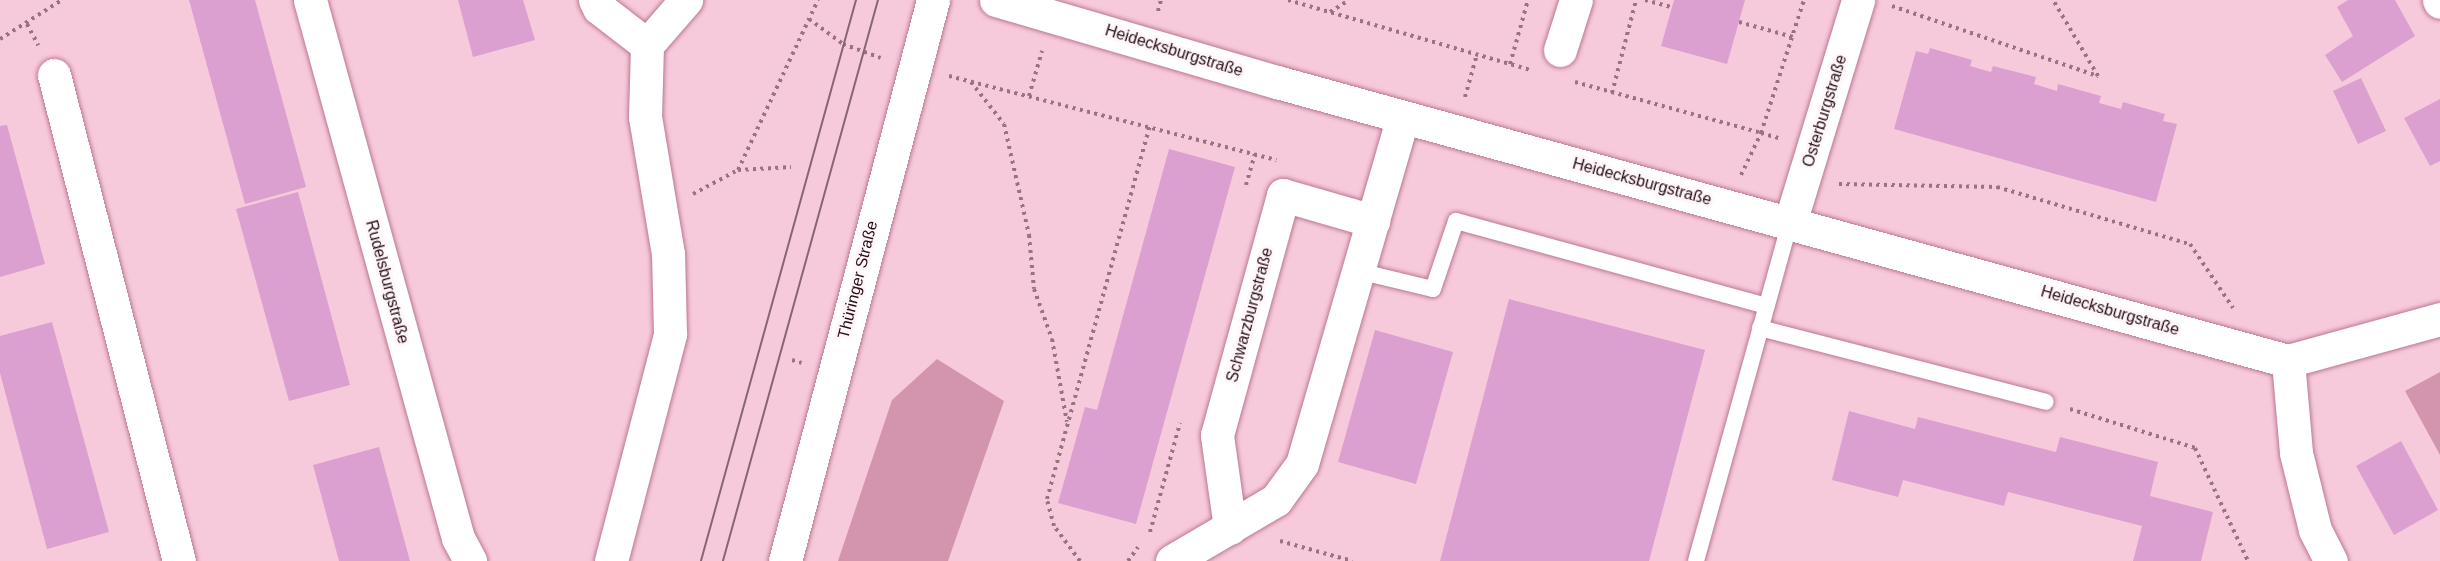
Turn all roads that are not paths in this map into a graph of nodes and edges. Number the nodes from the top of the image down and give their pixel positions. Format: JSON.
{"nodes":[{"id":1,"x":310,"y":0,"type":"edge"},
{"id":2,"x":595,"y":0,"type":"edge"},
{"id":3,"x":686,"y":0,"type":"edge"},
{"id":4,"x":933,"y":0,"type":"edge"},
{"id":5,"x":996,"y":0,"type":"edge"},
{"id":6,"x":1576,"y":0,"type":"edge"},
{"id":7,"x":1872,"y":2,"type":"edge"},
{"id":8,"x":647,"y":45,"type":"junction"},
{"id":9,"x":1560,"y":50,"type":"dead end"},
{"id":10,"x":54,"y":75,"type":"dead end"},
{"id":11,"x":1403,"y":117,"type":"junction"},
{"id":12,"x":1373,"y":221,"type":"junction"},
{"id":13,"x":1790,"y":222,"type":"junction"},
{"id":14,"x":1358,"y":271,"type":"junction"},
{"id":15,"x":1767,"y":306,"type":"junction"},
{"id":16,"x":2440,"y":319,"type":"edge"},
{"id":17,"x":1760,"y":328,"type":"junction"},
{"id":18,"x":2275,"y":357,"type":"junction"},
{"id":19,"x":2046,"y":402,"type":"road end"},
{"id":20,"x":1230,"y":528,"type":"junction"},
{"id":21,"x":179,"y":561,"type":"edge"},
{"id":22,"x":470,"y":561,"type":"edge"},
{"id":23,"x":611,"y":561,"type":"edge"},
{"id":24,"x":785,"y":561,"type":"edge"},
{"id":25,"x":1172,"y":561,"type":"edge"},
{"id":26,"x":1696,"y":561,"type":"edge"},
{"id":27,"x":2331,"y":561,"type":"edge"}],
"edges":[{"from":1,"to":22,"type":"street","name":"Rudelsburgstraße"},
{"from":2,"to":8,"type":"street"},
{"from":3,"to":8,"type":"street"},
{"from":4,"to":24,"type":"street","name":"Thüringer Straße"},
{"from":5,"to":11,"type":"street","name":"Heidecksburgstraße"},
{"from":6,"to":9,"type":"street"},
{"from":7,"to":13,"type":"street","name":"Osterburgstraße"},
{"from":8,"to":23,"type":"street"},
{"from":10,"to":21,"type":"street"},
{"from":11,"to":12,"type":"street"},
{"from":11,"to":13,"type":"street","name":"Heidecksburgstraße"},
{"from":12,"to":14,"type":"street"},
{"from":12,"to":20,"type":"street","name":"Schwarzburgstraße"},
{"from":13,"to":15,"type":"lane"},
{"from":13,"to":18,"type":"street","name":"Heidecksburgstraße"},
{"from":14,"to":15,"type":"lane"},
{"from":14,"to":20,"type":"street"},
{"from":15,"to":17,"type":"lane"},
{"from":16,"to":18,"type":"street"},
{"from":17,"to":19,"type":"lane"},
{"from":17,"to":26,"type":"lane"},
{"from":18,"to":27,"type":"street"},
{"from":20,"to":25,"type":"street"}]}
